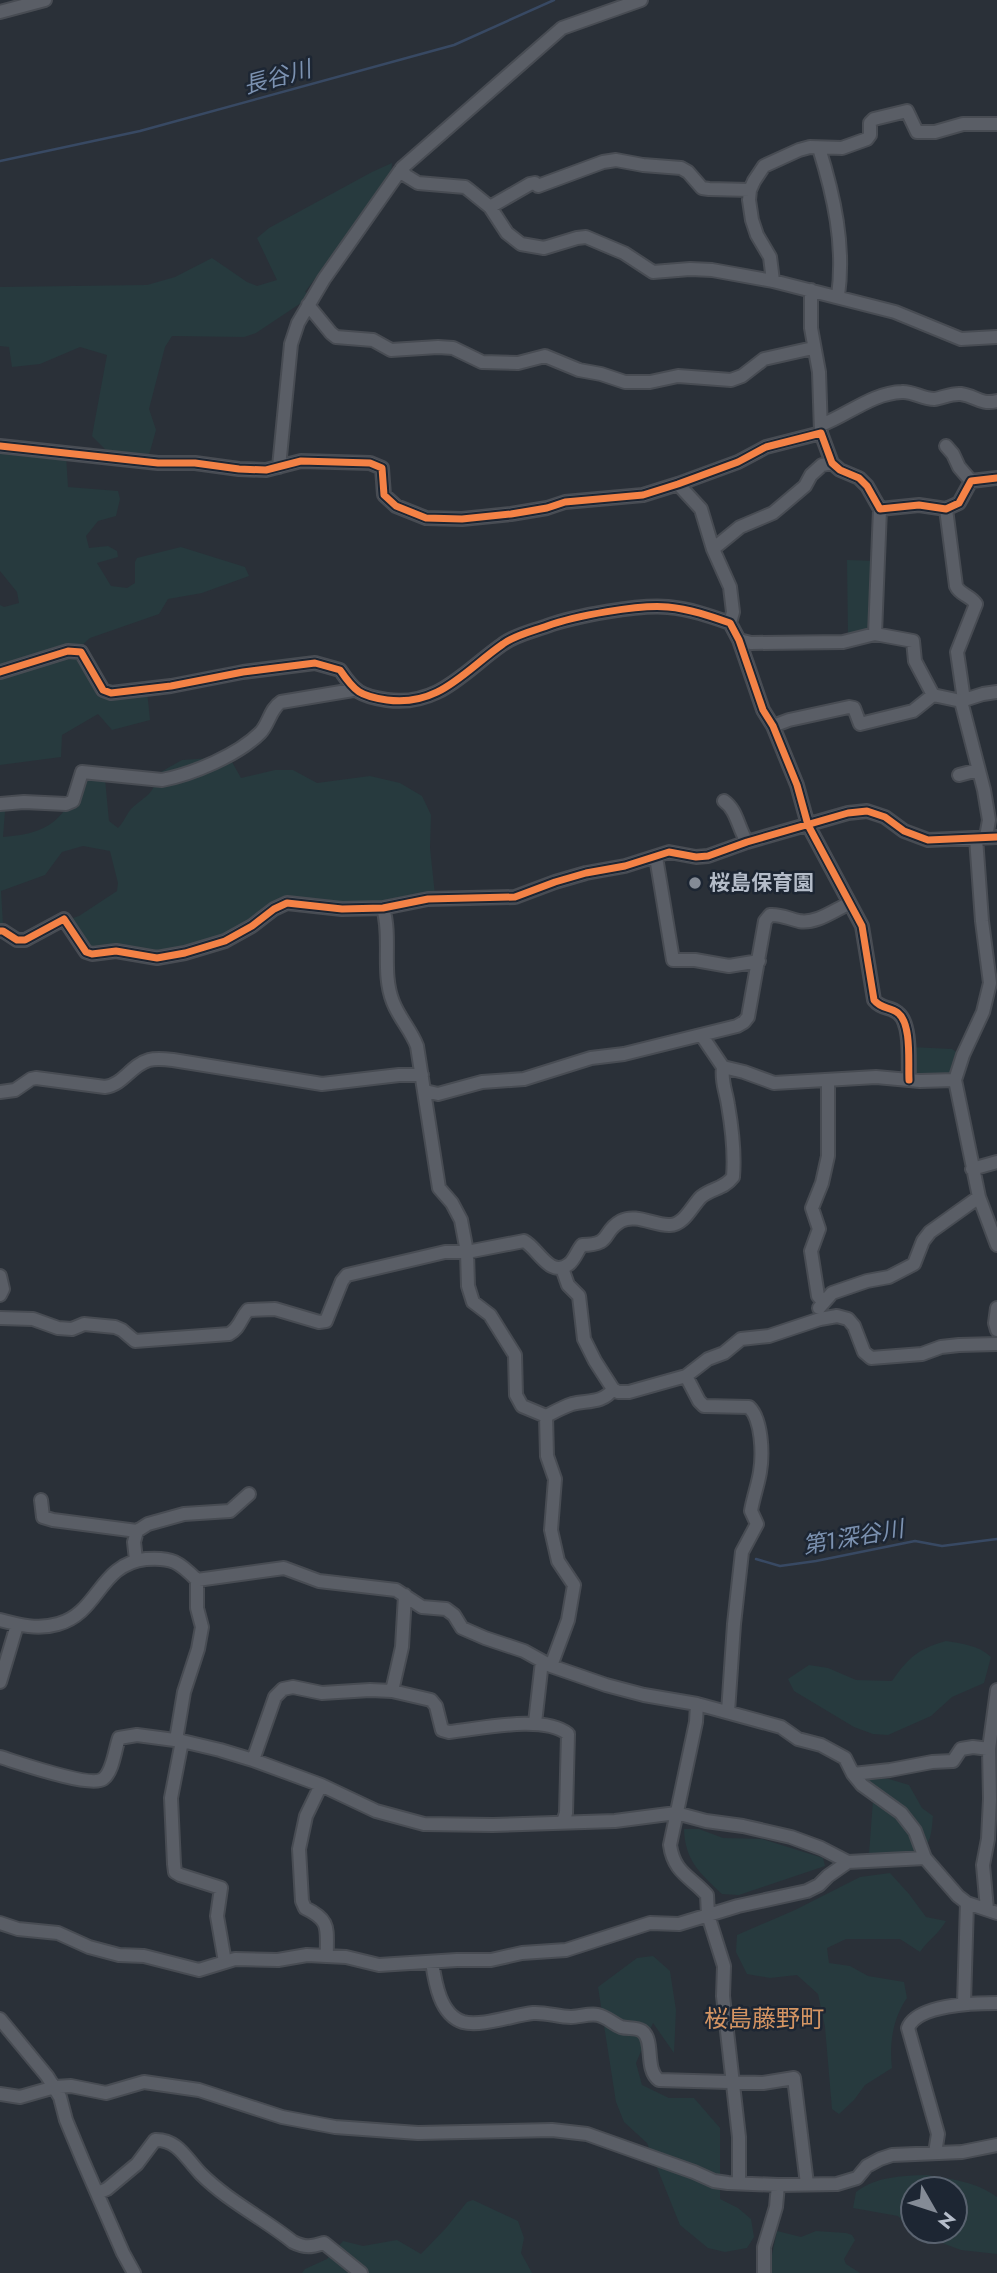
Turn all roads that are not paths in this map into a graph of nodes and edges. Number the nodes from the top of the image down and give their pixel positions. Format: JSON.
{"nodes":[{"id":1,"x":45,"y":0,"type":"edge"},
{"id":2,"x":641,"y":0,"type":"edge"},
{"id":3,"x":0,"y":12,"type":"edge"},
{"id":4,"x":997,"y":124,"type":"edge"},
{"id":5,"x":818,"y":148,"type":"junction"},
{"id":6,"x":402,"y":168,"type":"junction"},
{"id":7,"x":750,"y":190,"type":"junction"},
{"id":8,"x":490,"y":207,"type":"junction"},
{"id":9,"x":773,"y":282,"type":"junction"},
{"id":10,"x":811,"y":290,"type":"junction"},
{"id":11,"x":838,"y":296,"type":"junction"},
{"id":12,"x":308,"y":305,"type":"junction"},
{"id":13,"x":997,"y":337,"type":"edge"},
{"id":14,"x":813,"y":348,"type":"junction"},
{"id":15,"x":997,"y":401,"type":"edge"},
{"id":16,"x":821,"y":429,"type":"junction"},
{"id":17,"x":0,"y":446,"type":"edge"},
{"id":18,"x":951,"y":447,"type":"dead end"},
{"id":19,"x":832,"y":463,"type":"junction"},
{"id":20,"x":279,"y":467,"type":"junction"},
{"id":21,"x":997,"y":478,"type":"edge"},
{"id":22,"x":971,"y":481,"type":"junction"},
{"id":23,"x":678,"y":484,"type":"junction"},
{"id":24,"x":880,"y":509,"type":"junction"},
{"id":25,"x":946,"y":509,"type":"junction"},
{"id":26,"x":713,"y":550,"type":"junction"},
{"id":27,"x":730,"y":623,"type":"junction"},
{"id":28,"x":876,"y":634,"type":"junction"},
{"id":29,"x":739,"y":639,"type":"junction"},
{"id":30,"x":0,"y":672,"type":"edge"},
{"id":31,"x":353,"y":690,"type":"junction"},
{"id":32,"x":997,"y":692,"type":"edge"},
{"id":33,"x":933,"y":695,"type":"junction"},
{"id":34,"x":962,"y":700,"type":"junction"},
{"id":35,"x":773,"y":726,"type":"junction"},
{"id":36,"x":978,"y":770,"type":"junction"},
{"id":37,"x":959,"y":775,"type":"dead end"},
{"id":38,"x":724,"y":801,"type":"dead end"},
{"id":39,"x":0,"y":804,"type":"edge"},
{"id":40,"x":808,"y":825,"type":"junction"},
{"id":41,"x":986,"y":838,"type":"edge"},
{"id":42,"x":747,"y":842,"type":"junction"},
{"id":43,"x":656,"y":857,"type":"junction"},
{"id":44,"x":848,"y":904,"type":"junction"},
{"id":45,"x":383,"y":908,"type":"junction"},
{"id":46,"x":0,"y":931,"type":"edge"},
{"id":47,"x":759,"y":961,"type":"junction"},
{"id":48,"x":993,"y":983,"type":"edge"},
{"id":49,"x":702,"y":1035,"type":"junction"},
{"id":50,"x":723,"y":1068,"type":"junction"},
{"id":51,"x":422,"y":1076,"type":"junction"},
{"id":52,"x":828,"y":1080,"type":"junction"},
{"id":53,"x":909,"y":1080,"type":"junction"},
{"id":54,"x":955,"y":1080,"type":"junction"},
{"id":55,"x":425,"y":1091,"type":"junction"},
{"id":56,"x":0,"y":1092,"type":"edge"},
{"id":57,"x":997,"y":1162,"type":"edge"},
{"id":58,"x":972,"y":1169,"type":"junction"},
{"id":59,"x":979,"y":1196,"type":"junction"},
{"id":60,"x":997,"y":1245,"type":"edge"},
{"id":61,"x":467,"y":1252,"type":"junction"},
{"id":62,"x":562,"y":1268,"type":"junction"},
{"id":63,"x":0,"y":1276,"type":"edge"},
{"id":64,"x":0,"y":1295,"type":"edge"},
{"id":65,"x":823,"y":1302,"type":"junction"},
{"id":66,"x":997,"y":1308,"type":"edge"},
{"id":67,"x":0,"y":1318,"type":"edge"},
{"id":68,"x":820,"y":1319,"type":"junction"},
{"id":69,"x":996,"y":1325,"type":"edge"},
{"id":70,"x":997,"y":1344,"type":"edge"},
{"id":71,"x":686,"y":1376,"type":"junction"},
{"id":72,"x":612,"y":1389,"type":"junction"},
{"id":73,"x":545,"y":1419,"type":"junction"},
{"id":74,"x":248,"y":1494,"type":"dead end"},
{"id":75,"x":41,"y":1500,"type":"dead end"},
{"id":76,"x":137,"y":1531,"type":"junction"},
{"id":77,"x":136,"y":1560,"type":"junction"},
{"id":78,"x":197,"y":1580,"type":"junction"},
{"id":79,"x":405,"y":1595,"type":"junction"},
{"id":80,"x":0,"y":1620,"type":"edge"},
{"id":81,"x":17,"y":1625,"type":"junction"},
{"id":82,"x":547,"y":1663,"type":"junction"},
{"id":83,"x":0,"y":1682,"type":"edge"},
{"id":84,"x":997,"y":1690,"type":"edge"},
{"id":85,"x":392,"y":1691,"type":"junction"},
{"id":86,"x":697,"y":1704,"type":"junction"},
{"id":87,"x":728,"y":1712,"type":"junction"},
{"id":88,"x":535,"y":1723,"type":"junction"},
{"id":89,"x":995,"y":1731,"type":"edge"},
{"id":90,"x":179,"y":1740,"type":"junction"},
{"id":91,"x":989,"y":1749,"type":"junction"},
{"id":92,"x":0,"y":1757,"type":"edge"},
{"id":93,"x":253,"y":1760,"type":"junction"},
{"id":94,"x":853,"y":1774,"type":"junction"},
{"id":95,"x":321,"y":1785,"type":"junction"},
{"id":96,"x":994,"y":1799,"type":"edge"},
{"id":97,"x":676,"y":1813,"type":"junction"},
{"id":98,"x":563,"y":1822,"type":"junction"},
{"id":99,"x":925,"y":1858,"type":"junction"},
{"id":100,"x":848,"y":1862,"type":"junction"},
{"id":101,"x":967,"y":1903,"type":"junction"},
{"id":102,"x":992,"y":1911,"type":"edge"},
{"id":103,"x":708,"y":1915,"type":"junction"},
{"id":104,"x":0,"y":1923,"type":"edge"},
{"id":105,"x":327,"y":1956,"type":"junction"},
{"id":106,"x":225,"y":1962,"type":"junction"},
{"id":107,"x":432,"y":1962,"type":"junction"},
{"id":108,"x":964,"y":2003,"type":"junction"},
{"id":109,"x":997,"y":2003,"type":"edge"},
{"id":110,"x":0,"y":2019,"type":"edge"},
{"id":111,"x":733,"y":2082,"type":"junction"},
{"id":112,"x":55,"y":2087,"type":"junction"},
{"id":113,"x":0,"y":2094,"type":"edge"},
{"id":114,"x":997,"y":2144,"type":"edge"},
{"id":115,"x":935,"y":2153,"type":"junction"},
{"id":116,"x":739,"y":2182,"type":"junction"},
{"id":117,"x":807,"y":2184,"type":"junction"},
{"id":118,"x":778,"y":2185,"type":"junction"},
{"id":119,"x":98,"y":2193,"type":"junction"},
{"id":120,"x":134,"y":2273,"type":"edge"},
{"id":121,"x":361,"y":2273,"type":"edge"},
{"id":122,"x":764,"y":2273,"type":"edge"}],
"edges":[{"from":1,"to":3,"type":"street"},
{"from":2,"to":6,"type":"street"},
{"from":4,"to":5,"type":"street"},
{"from":5,"to":7,"type":"street"},
{"from":5,"to":11,"type":"street"},
{"from":6,"to":8,"type":"street"},
{"from":6,"to":12,"type":"street"},
{"from":7,"to":8,"type":"street"},
{"from":7,"to":9,"type":"street"},
{"from":8,"to":9,"type":"street"},
{"from":9,"to":10,"type":"street"},
{"from":10,"to":11,"type":"street"},
{"from":10,"to":14,"type":"street"},
{"from":11,"to":13,"type":"street"},
{"from":12,"to":14,"type":"street"},
{"from":12,"to":20,"type":"street"},
{"from":14,"to":16,"type":"street"},
{"from":15,"to":16,"type":"street"},
{"from":16,"to":19,"type":"street"},
{"from":16,"to":23,"type":"street"},
{"from":17,"to":20,"type":"street"},
{"from":18,"to":22,"type":"street"},
{"from":19,"to":24,"type":"street"},
{"from":19,"to":26,"type":"street"},
{"from":20,"to":23,"type":"street"},
{"from":21,"to":22,"type":"street"},
{"from":22,"to":25,"type":"street"},
{"from":23,"to":26,"type":"street"},
{"from":24,"to":25,"type":"street"},
{"from":24,"to":28,"type":"street"},
{"from":25,"to":34,"type":"street"},
{"from":26,"to":27,"type":"street"},
{"from":27,"to":29,"type":"street"},
{"from":27,"to":31,"type":"street"},
{"from":28,"to":29,"type":"street"},
{"from":28,"to":33,"type":"street"},
{"from":29,"to":35,"type":"street"},
{"from":30,"to":31,"type":"street"},
{"from":31,"to":39,"type":"street"},
{"from":32,"to":34,"type":"street"},
{"from":33,"to":34,"type":"street"},
{"from":33,"to":35,"type":"street"},
{"from":34,"to":36,"type":"street"},
{"from":35,"to":40,"type":"street"},
{"from":36,"to":37,"type":"street"},
{"from":36,"to":41,"type":"street"},
{"from":38,"to":42,"type":"street"},
{"from":40,"to":41,"type":"street"},
{"from":40,"to":42,"type":"street"},
{"from":40,"to":44,"type":"street"},
{"from":41,"to":48,"type":"street"},
{"from":42,"to":43,"type":"street"},
{"from":43,"to":45,"type":"street"},
{"from":43,"to":47,"type":"street"},
{"from":44,"to":47,"type":"street"},
{"from":44,"to":53,"type":"street"},
{"from":45,"to":46,"type":"street"},
{"from":45,"to":51,"type":"street"},
{"from":47,"to":49,"type":"street"},
{"from":48,"to":54,"type":"street"},
{"from":49,"to":50,"type":"street"},
{"from":49,"to":55,"type":"street"},
{"from":50,"to":52,"type":"street"},
{"from":50,"to":62,"type":"street"},
{"from":51,"to":55,"type":"street"},
{"from":51,"to":56,"type":"street"},
{"from":52,"to":53,"type":"street"},
{"from":52,"to":65,"type":"street"},
{"from":53,"to":54,"type":"street"},
{"from":54,"to":58,"type":"street"},
{"from":55,"to":61,"type":"street"},
{"from":57,"to":58,"type":"street"},
{"from":58,"to":59,"type":"street"},
{"from":59,"to":60,"type":"street"},
{"from":59,"to":65,"type":"street"},
{"from":61,"to":62,"type":"street"},
{"from":61,"to":67,"type":"street"},
{"from":61,"to":73,"type":"street"},
{"from":62,"to":72,"type":"street"},
{"from":63,"to":64,"type":"street"},
{"from":65,"to":68,"type":"street"},
{"from":66,"to":69,"type":"street"},
{"from":68,"to":70,"type":"street"},
{"from":68,"to":71,"type":"street"},
{"from":71,"to":72,"type":"street"},
{"from":71,"to":87,"type":"street"},
{"from":72,"to":73,"type":"street"},
{"from":73,"to":82,"type":"street"},
{"from":74,"to":76,"type":"street"},
{"from":75,"to":76,"type":"street"},
{"from":76,"to":77,"type":"street"},
{"from":77,"to":78,"type":"street"},
{"from":77,"to":81,"type":"street"},
{"from":78,"to":79,"type":"street"},
{"from":78,"to":90,"type":"street"},
{"from":79,"to":82,"type":"street"},
{"from":79,"to":85,"type":"street"},
{"from":80,"to":81,"type":"street"},
{"from":81,"to":83,"type":"street"},
{"from":82,"to":86,"type":"street"},
{"from":82,"to":88,"type":"street"},
{"from":84,"to":89,"type":"street"},
{"from":85,"to":88,"type":"street"},
{"from":85,"to":93,"type":"street"},
{"from":86,"to":87,"type":"street"},
{"from":86,"to":97,"type":"street"},
{"from":87,"to":94,"type":"street"},
{"from":88,"to":98,"type":"street"},
{"from":89,"to":91,"type":"street"},
{"from":90,"to":92,"type":"street"},
{"from":90,"to":93,"type":"street"},
{"from":90,"to":106,"type":"street"},
{"from":91,"to":94,"type":"street"},
{"from":91,"to":96,"type":"street"},
{"from":93,"to":95,"type":"street"},
{"from":94,"to":99,"type":"street"},
{"from":95,"to":98,"type":"street"},
{"from":95,"to":105,"type":"street"},
{"from":96,"to":102,"type":"street"},
{"from":97,"to":98,"type":"street"},
{"from":97,"to":100,"type":"street"},
{"from":97,"to":103,"type":"street"},
{"from":99,"to":100,"type":"street"},
{"from":99,"to":101,"type":"street"},
{"from":100,"to":103,"type":"street"},
{"from":101,"to":102,"type":"street"},
{"from":101,"to":108,"type":"street"},
{"from":103,"to":107,"type":"street"},
{"from":103,"to":111,"type":"street"},
{"from":104,"to":106,"type":"street"},
{"from":105,"to":106,"type":"street"},
{"from":105,"to":107,"type":"street"},
{"from":107,"to":111,"type":"street"},
{"from":108,"to":109,"type":"street"},
{"from":108,"to":115,"type":"street"},
{"from":110,"to":112,"type":"street"},
{"from":111,"to":116,"type":"street"},
{"from":111,"to":117,"type":"street"},
{"from":112,"to":113,"type":"street"},
{"from":112,"to":116,"type":"street"},
{"from":112,"to":119,"type":"street"},
{"from":114,"to":115,"type":"street"},
{"from":115,"to":117,"type":"street"},
{"from":116,"to":118,"type":"street"},
{"from":117,"to":118,"type":"street"},
{"from":118,"to":122,"type":"street"},
{"from":119,"to":120,"type":"street"},
{"from":119,"to":121,"type":"street"}]}
